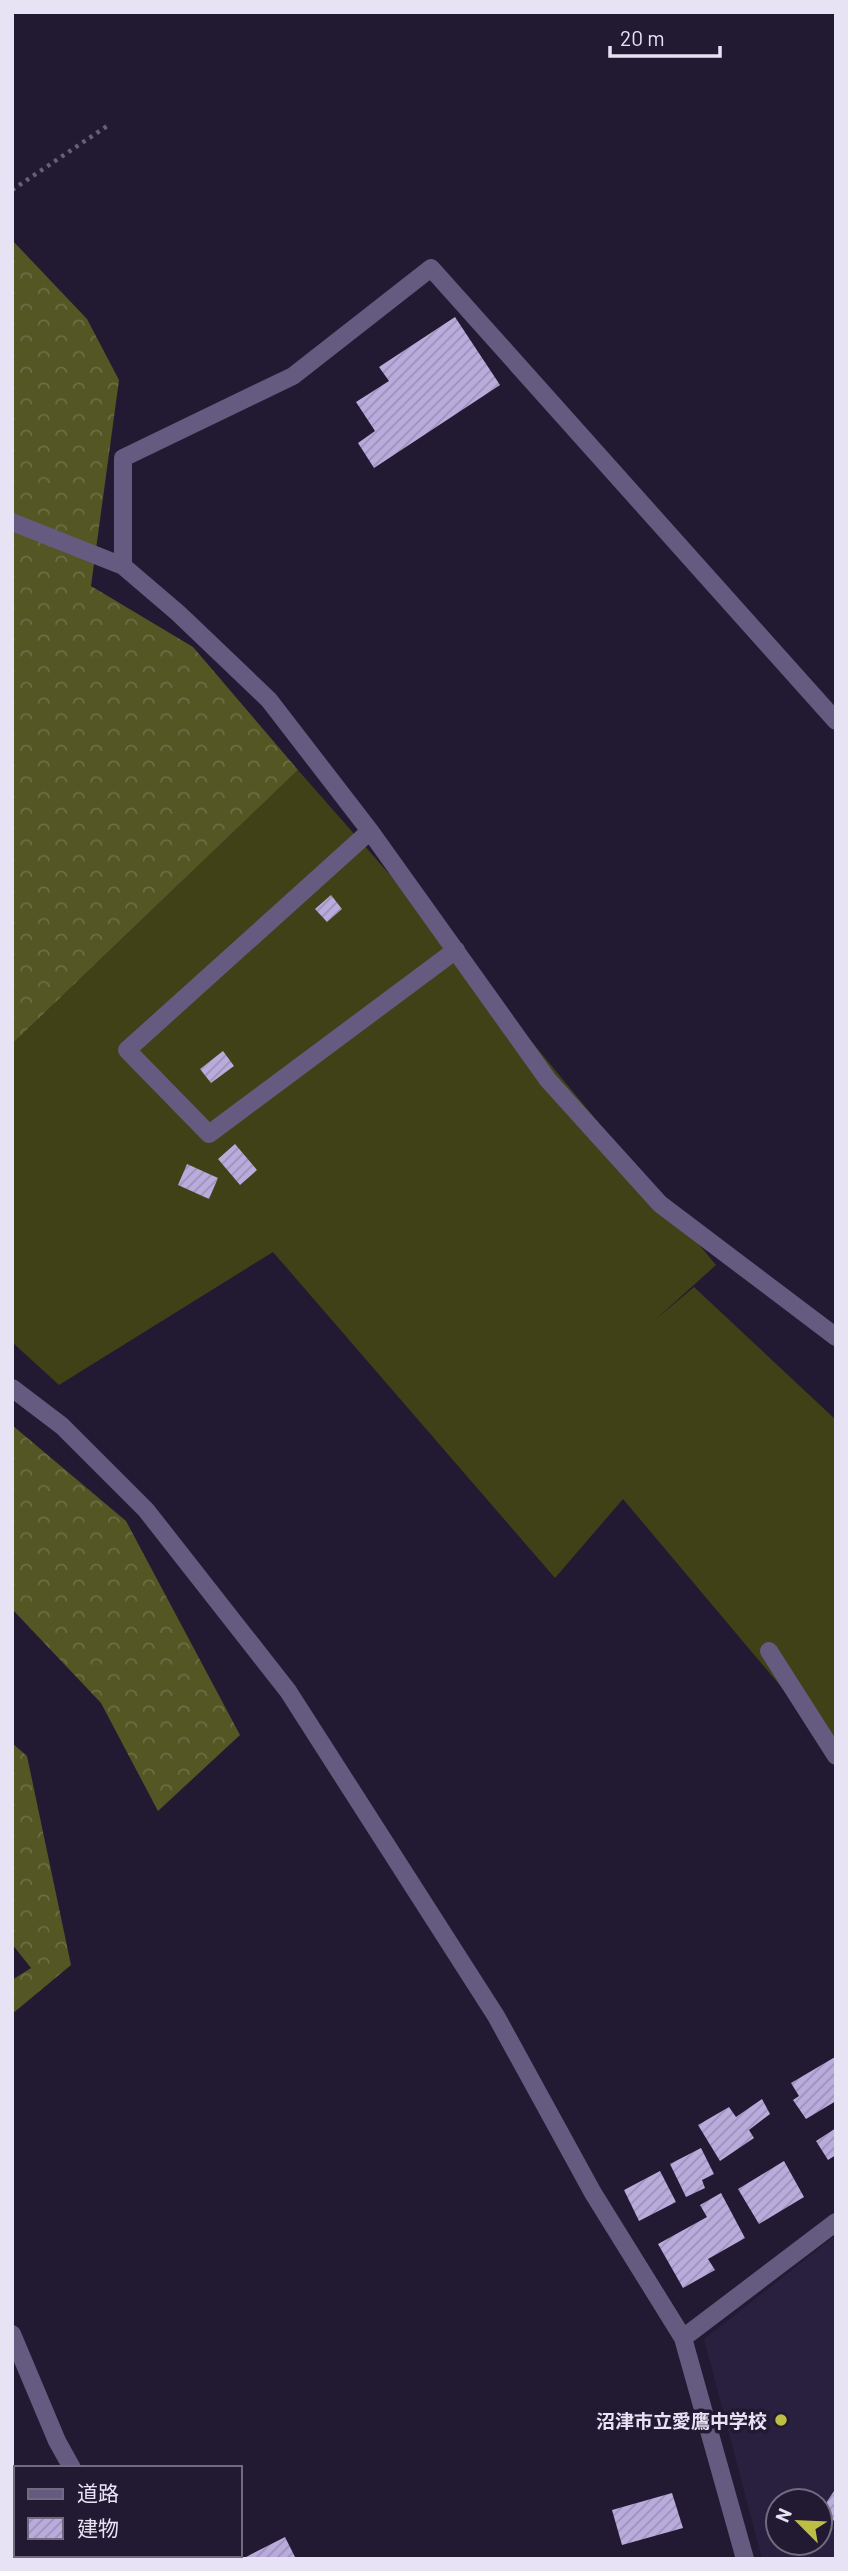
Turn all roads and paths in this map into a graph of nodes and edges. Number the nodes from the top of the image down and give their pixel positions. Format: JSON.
{"nodes":[{"id":1,"x":107,"y":126,"type":"dead end"},
{"id":2,"x":12,"y":190,"type":"edge"},
{"id":3,"x":12,"y":522,"type":"edge"},
{"id":4,"x":123,"y":566,"type":"junction"},
{"id":5,"x":836,"y":721,"type":"edge"},
{"id":6,"x":370,"y":831,"type":"junction"},
{"id":7,"x":456,"y":950,"type":"junction"},
{"id":8,"x":836,"y":1337,"type":"edge"},
{"id":9,"x":12,"y":1388,"type":"edge"},
{"id":10,"x":769,"y":1651,"type":"dead end"},
{"id":11,"x":836,"y":1756,"type":"edge"},
{"id":12,"x":836,"y":2222,"type":"edge"},
{"id":13,"x":12,"y":2334,"type":"edge"},
{"id":14,"x":683,"y":2338,"type":"junction"},
{"id":15,"x":71,"y":2466,"type":"edge"},
{"id":16,"x":745,"y":2559,"type":"edge"}],
"edges":[{"from":1,"to":2,"type":"path"},
{"from":3,"to":4,"type":"street"},
{"from":4,"to":5,"type":"street"},
{"from":4,"to":6,"type":"street"},
{"from":6,"to":7,"type":"street"},
{"from":6,"to":7,"type":"street"},
{"from":7,"to":8,"type":"street"},
{"from":9,"to":14,"type":"street"},
{"from":10,"to":11,"type":"street"},
{"from":12,"to":14,"type":"street"},
{"from":13,"to":15,"type":"street"},
{"from":14,"to":16,"type":"street"}]}
